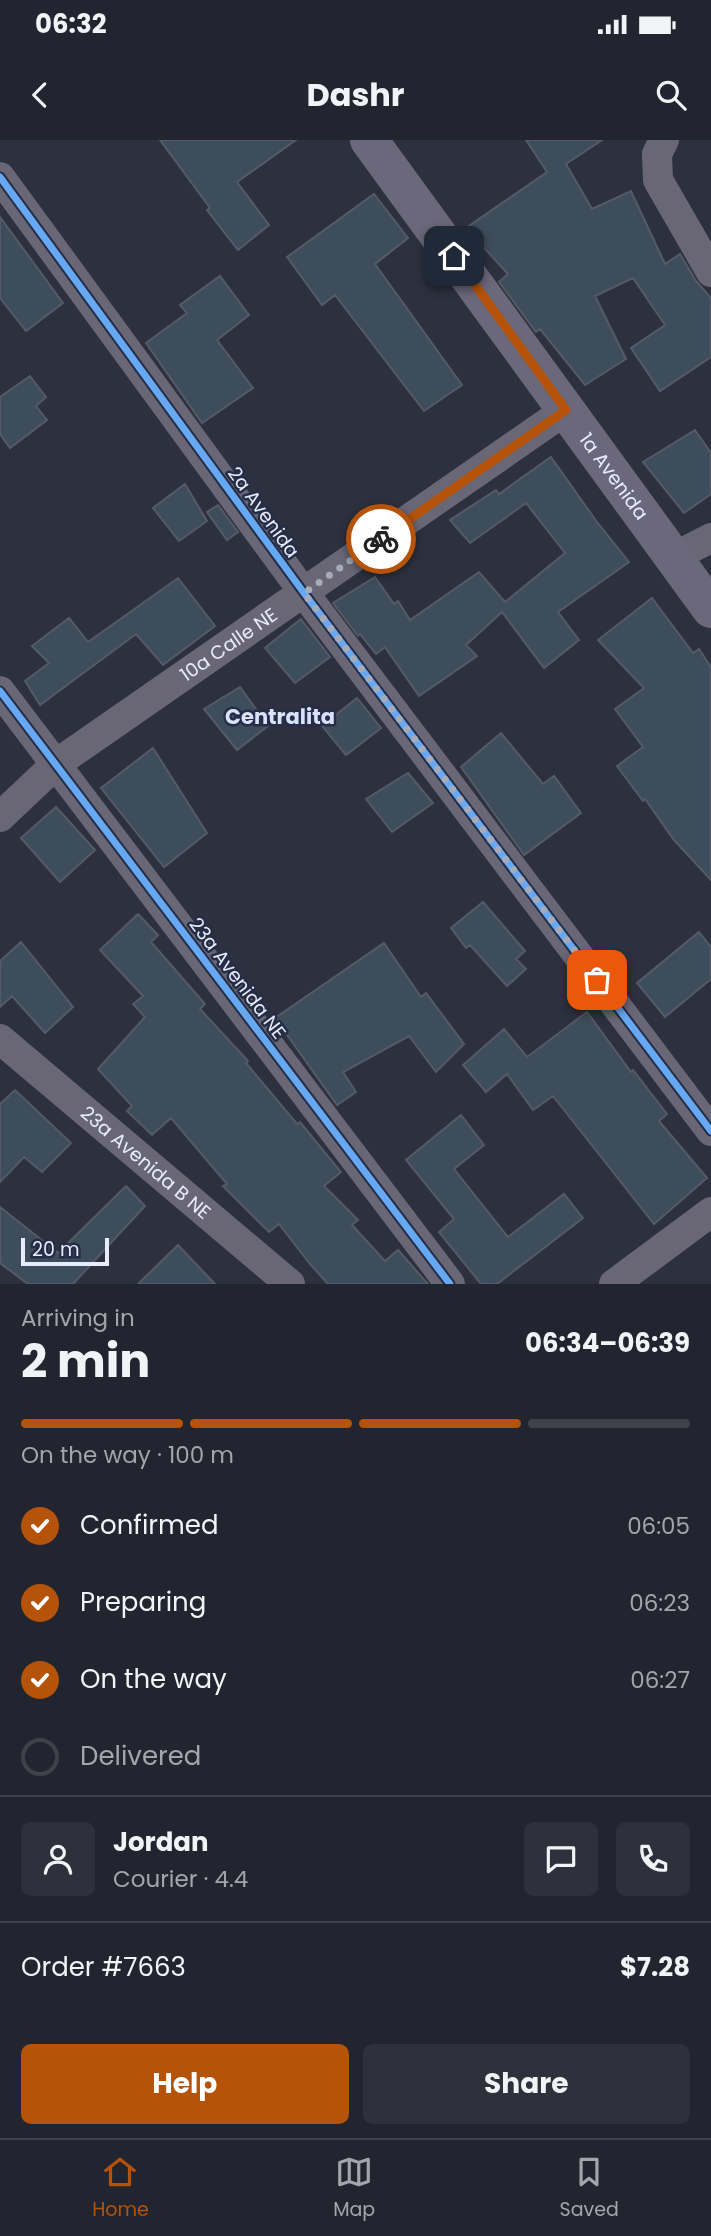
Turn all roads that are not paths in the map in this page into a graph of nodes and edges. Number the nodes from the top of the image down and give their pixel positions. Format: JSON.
{"nodes":[{"id":1,"x":664,"y":140,"type":"edge"},
{"id":2,"x":377,"y":142,"type":"edge"},
{"id":3,"x":0,"y":177,"type":"edge"},
{"id":4,"x":711,"y":272,"type":"edge"},
{"id":5,"x":566,"y":410,"type":"junction"},
{"id":6,"x":711,"y":538,"type":"edge"},
{"id":7,"x":674,"y":557,"type":"junction"},
{"id":8,"x":304,"y":593,"type":"junction"},
{"id":9,"x":711,"y":608,"type":"edge"},
{"id":10,"x":0,"y":691,"type":"edge"},
{"id":11,"x":56,"y":764,"type":"junction"},
{"id":12,"x":0,"y":817,"type":"edge"},
{"id":13,"x":0,"y":1040,"type":"edge"},
{"id":14,"x":711,"y":1131,"type":"edge"},
{"id":15,"x":711,"y":1212,"type":"edge"},
{"id":16,"x":290,"y":1284,"type":"edge"},
{"id":17,"x":450,"y":1284,"type":"edge"},
{"id":18,"x":614,"y":1284,"type":"edge"}],
"edges":[{"from":1,"to":4,"type":"street"},
{"from":2,"to":5,"type":"street","name":"1a Avenida"},
{"from":3,"to":8,"type":"street","name":"2a Avenida"},
{"from":5,"to":7,"type":"street","name":"1a Avenida"},
{"from":5,"to":8,"type":"street","name":"10a Calle NE"},
{"from":6,"to":7,"type":"street"},
{"from":7,"to":9,"type":"street","name":"1a Avenida"},
{"from":8,"to":11,"type":"street","name":"10a Calle NE"},
{"from":8,"to":14,"type":"street","name":"2a Avenida"},
{"from":10,"to":11,"type":"street","name":"23a Avenida NE"},
{"from":11,"to":12,"type":"street","name":"10a Calle NE"},
{"from":11,"to":17,"type":"street","name":"23a Avenida NE"},
{"from":13,"to":16,"type":"street","name":"23a Avenida B NE"},
{"from":15,"to":18,"type":"street"}]}
